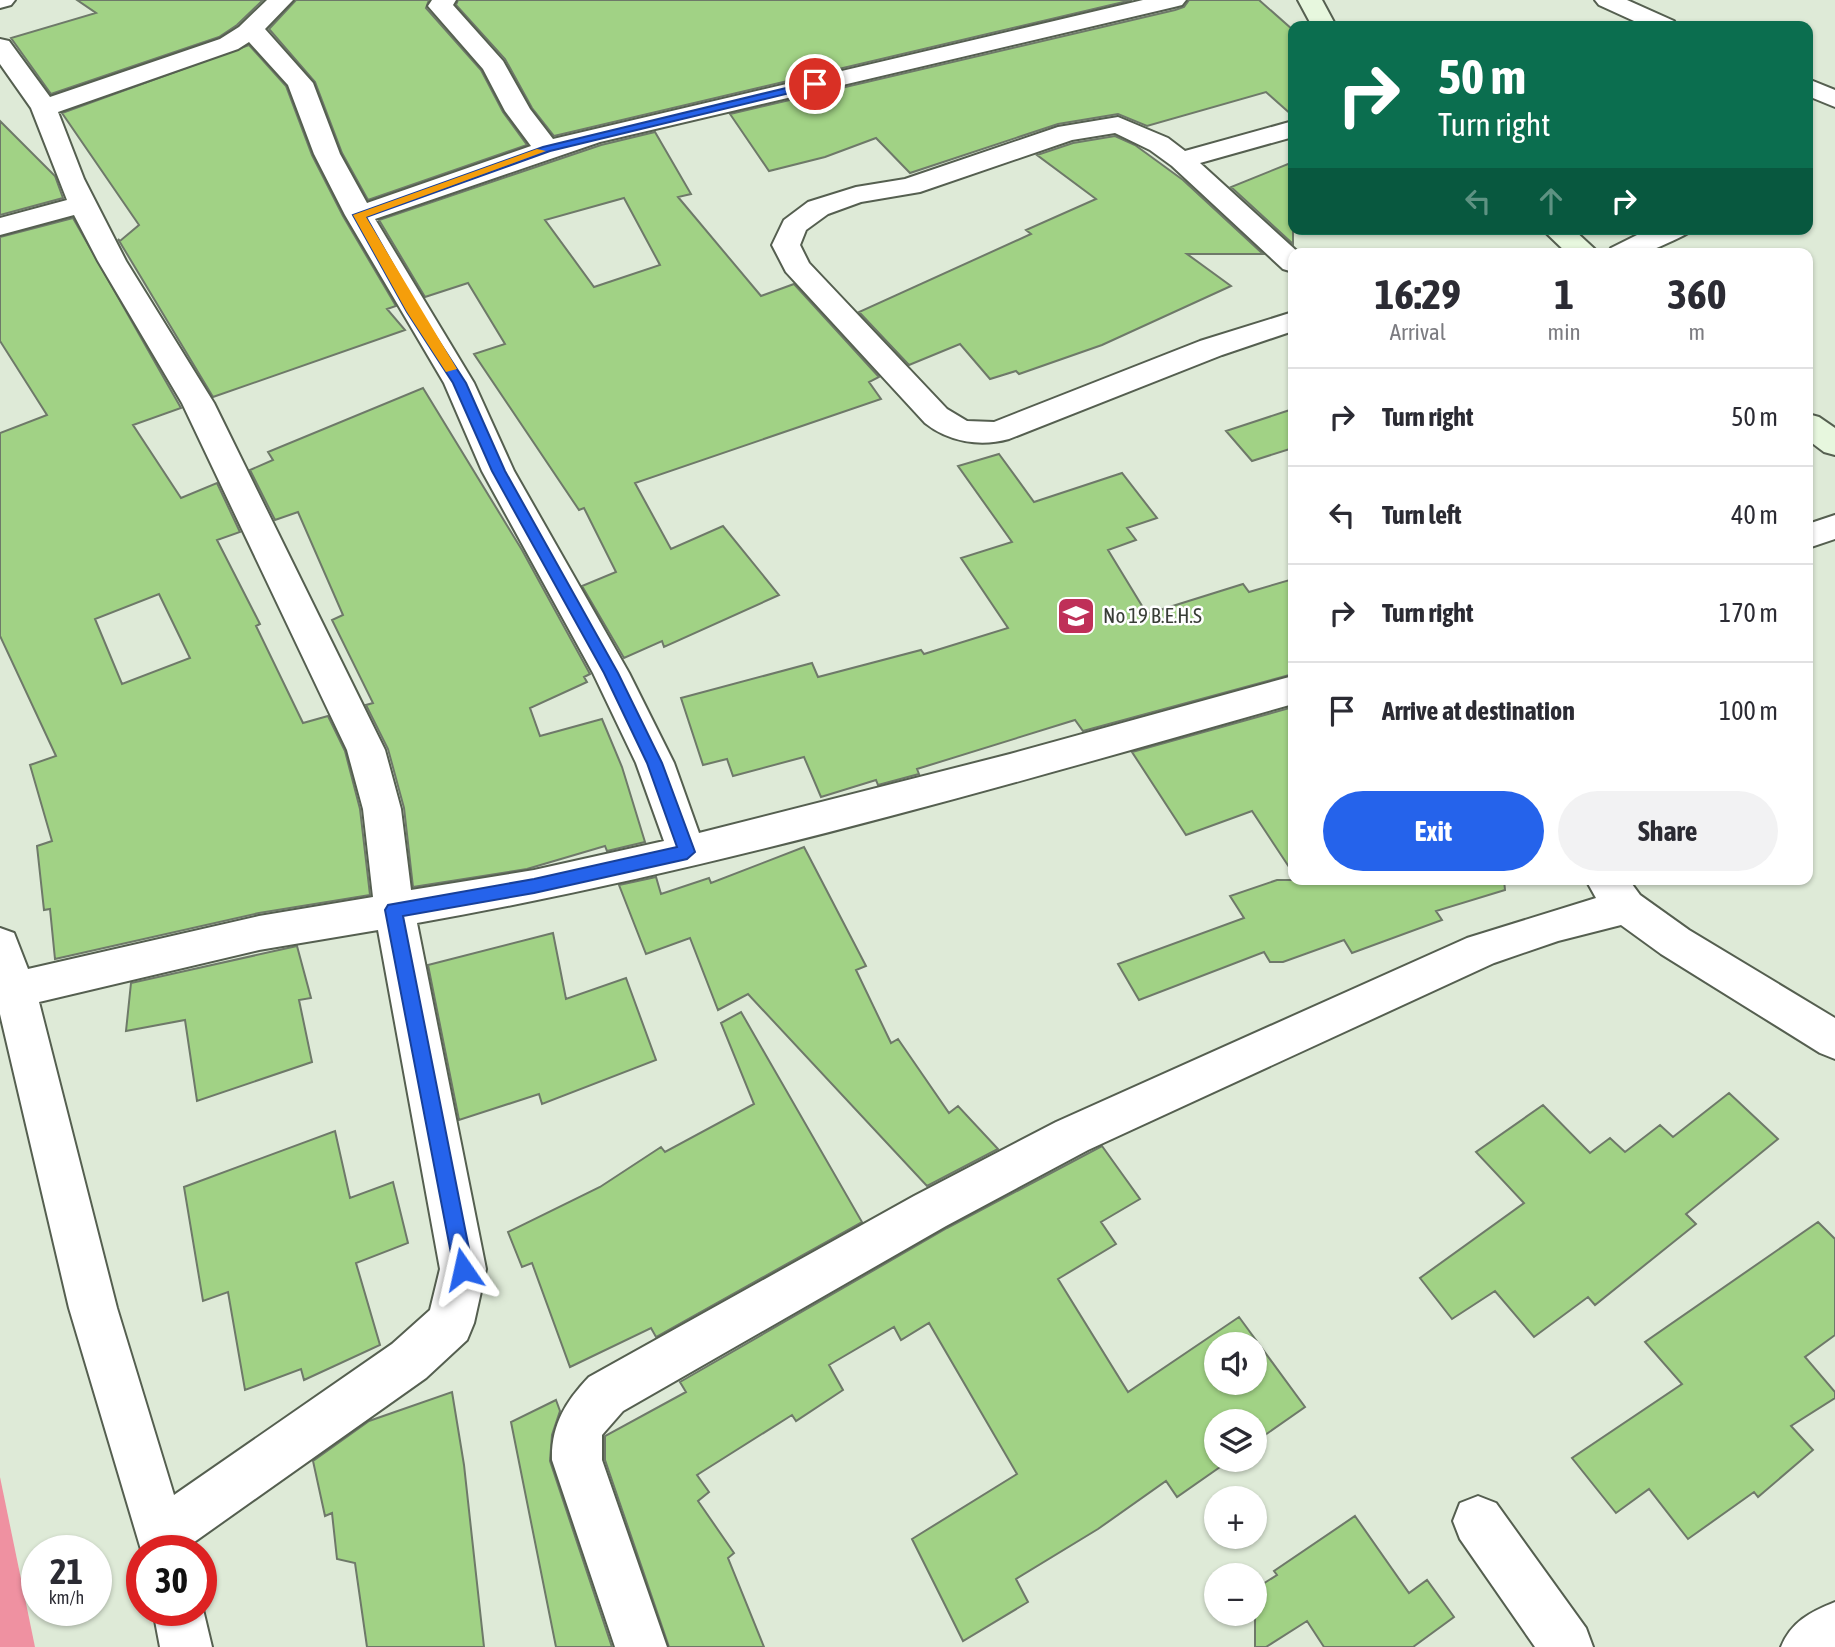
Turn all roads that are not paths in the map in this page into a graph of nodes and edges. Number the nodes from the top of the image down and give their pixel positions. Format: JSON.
{"nodes":[{"id":1,"x":281,"y":0,"type":"edge"},
{"id":2,"x":444,"y":0,"type":"edge"},
{"id":3,"x":1174,"y":0,"type":"edge"},
{"id":4,"x":1310,"y":0,"type":"edge"},
{"id":5,"x":1607,"y":0,"type":"edge"},
{"id":6,"x":1321,"y":21,"type":"edge"},
{"id":7,"x":1654,"y":21,"type":"edge"},
{"id":8,"x":251,"y":29,"type":"junction"},
{"id":9,"x":0,"y":46,"type":"edge"},
{"id":10,"x":1813,"y":89,"type":"edge"},
{"id":11,"x":1835,"y":99,"type":"edge"},
{"id":12,"x":44,"y":107,"type":"junction"},
{"id":13,"x":1288,"y":130,"type":"edge"},
{"id":14,"x":547,"y":149,"type":"junction"},
{"id":15,"x":1181,"y":160,"type":"junction"},
{"id":16,"x":85,"y":203,"type":"junction"},
{"id":17,"x":359,"y":215,"type":"junction"},
{"id":18,"x":0,"y":227,"type":"edge"},
{"id":19,"x":1563,"y":235,"type":"edge"},
{"id":20,"x":1662,"y":235,"type":"edge"},
{"id":21,"x":1579,"y":248,"type":"edge"},
{"id":22,"x":1633,"y":248,"type":"edge"},
{"id":23,"x":1288,"y":259,"type":"edge"},
{"id":24,"x":1288,"y":323,"type":"edge"},
{"id":25,"x":1813,"y":428,"type":"edge"},
{"id":26,"x":1835,"y":444,"type":"edge"},
{"id":27,"x":1835,"y":527,"type":"edge"},
{"id":28,"x":1813,"y":534,"type":"edge"},
{"id":29,"x":1288,"y":691,"type":"edge"},
{"id":30,"x":687,"y":852,"type":"junction"},
{"id":31,"x":1616,"y":894,"type":"edge"},
{"id":32,"x":394,"y":910,"type":"junction"},
{"id":33,"x":0,"y":945,"type":"edge"},
{"id":34,"x":15,"y":990,"type":"junction"},
{"id":35,"x":1835,"y":1040,"type":"edge"},
{"id":36,"x":1478,"y":1521,"type":"dead end"},
{"id":37,"x":162,"y":1535,"type":"edge"},
{"id":38,"x":174,"y":1535,"type":"edge"},
{"id":39,"x":181,"y":1626,"type":"edge"},
{"id":40,"x":1835,"y":1628,"type":"edge"},
{"id":41,"x":186,"y":1647,"type":"edge"},
{"id":42,"x":641,"y":1647,"type":"edge"},
{"id":43,"x":1567,"y":1647,"type":"edge"},
{"id":44,"x":1807,"y":1647,"type":"edge"}],
"edges":[{"from":1,"to":8,"type":"street"},
{"from":2,"to":14,"type":"street"},
{"from":3,"to":14,"type":"street"},
{"from":4,"to":6,"type":"street"},
{"from":5,"to":7,"type":"street"},
{"from":8,"to":12,"type":"street"},
{"from":8,"to":17,"type":"street"},
{"from":9,"to":12,"type":"street"},
{"from":10,"to":11,"type":"street"},
{"from":12,"to":16,"type":"street"},
{"from":13,"to":15,"type":"street"},
{"from":14,"to":17,"type":"street"},
{"from":15,"to":23,"type":"street"},
{"from":15,"to":24,"type":"street"},
{"from":16,"to":18,"type":"street"},
{"from":16,"to":32,"type":"street"},
{"from":17,"to":30,"type":"street"},
{"from":19,"to":21,"type":"street"},
{"from":20,"to":22,"type":"street"},
{"from":25,"to":26,"type":"street"},
{"from":27,"to":28,"type":"street"},
{"from":29,"to":30,"type":"street"},
{"from":30,"to":32,"type":"street"},
{"from":31,"to":35,"type":"street"},
{"from":31,"to":42,"type":"street"},
{"from":32,"to":34,"type":"street"},
{"from":32,"to":38,"type":"street"},
{"from":33,"to":34,"type":"street"},
{"from":34,"to":37,"type":"street"},
{"from":36,"to":43,"type":"street"},
{"from":39,"to":41,"type":"street"},
{"from":40,"to":44,"type":"street"}]}
